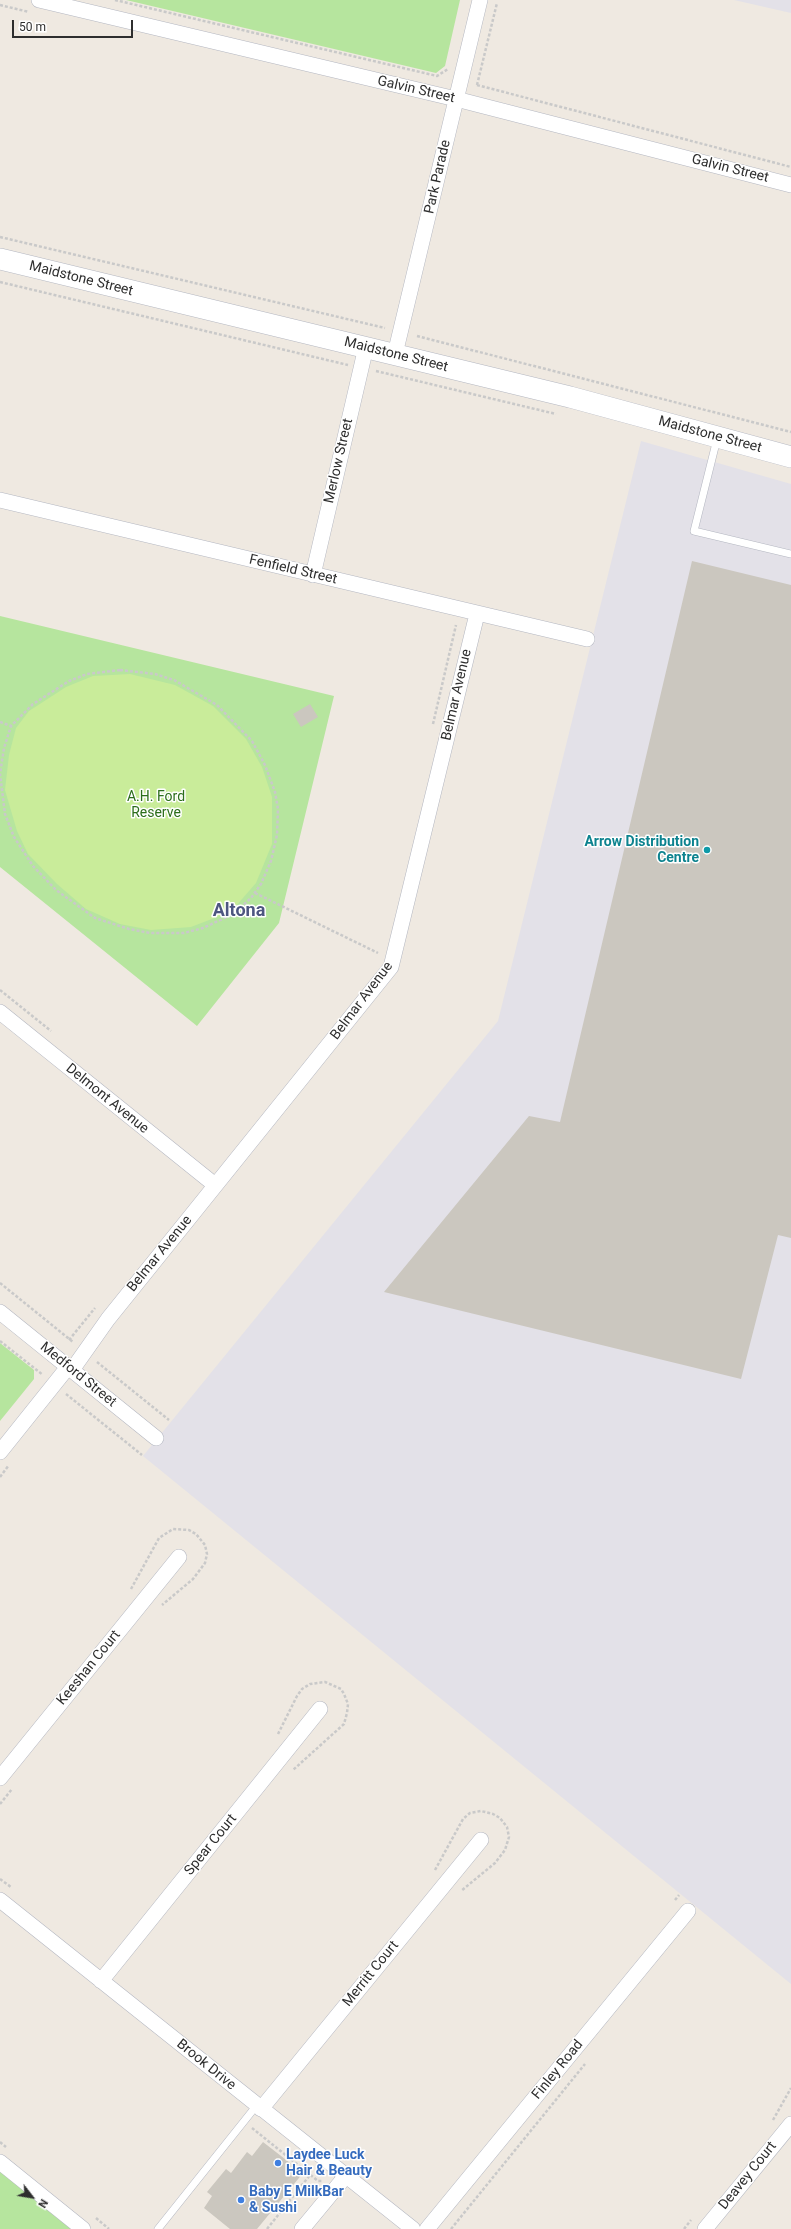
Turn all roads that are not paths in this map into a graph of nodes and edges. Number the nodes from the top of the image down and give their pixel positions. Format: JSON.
{"nodes":[{"id":1,"x":480,"y":0,"type":"edge"},
{"id":2,"x":35,"y":6,"type":"edge"},
{"id":3,"x":456,"y":99,"type":"junction"},
{"id":4,"x":791,"y":184,"type":"edge"},
{"id":5,"x":0,"y":259,"type":"edge"},
{"id":6,"x":366,"y":347,"type":"junction"},
{"id":7,"x":395,"y":354,"type":"junction"},
{"id":8,"x":718,"y":437,"type":"junction"},
{"id":9,"x":791,"y":457,"type":"edge"},
{"id":10,"x":0,"y":500,"type":"edge"},
{"id":11,"x":791,"y":554,"type":"edge"},
{"id":12,"x":313,"y":575,"type":"junction"},
{"id":13,"x":477,"y":614,"type":"junction"},
{"id":14,"x":587,"y":639,"type":"dead end"},
{"id":15,"x":0,"y":1012,"type":"edge"},
{"id":16,"x":215,"y":1186,"type":"junction"},
{"id":17,"x":0,"y":1312,"type":"edge"},
{"id":18,"x":68,"y":1367,"type":"junction"},
{"id":19,"x":156,"y":1438,"type":"dead end"},
{"id":20,"x":0,"y":1452,"type":"edge"},
{"id":21,"x":178,"y":1557,"type":"dead end"},
{"id":22,"x":320,"y":1709,"type":"dead end"},
{"id":23,"x":0,"y":1778,"type":"edge"},
{"id":24,"x":481,"y":1840,"type":"dead end"},
{"id":25,"x":0,"y":1900,"type":"edge"},
{"id":26,"x":688,"y":1911,"type":"dead end"},
{"id":27,"x":101,"y":1981,"type":"junction"},
{"id":28,"x":259,"y":2107,"type":"junction"},
{"id":29,"x":791,"y":2124,"type":"edge"},
{"id":30,"x":0,"y":2162,"type":"edge"},
{"id":31,"x":345,"y":2177,"type":"junction"},
{"id":32,"x":83,"y":2229,"type":"edge"},
{"id":33,"x":158,"y":2229,"type":"edge"},
{"id":34,"x":302,"y":2229,"type":"edge"},
{"id":35,"x":412,"y":2229,"type":"edge"},
{"id":36,"x":428,"y":2229,"type":"edge"},
{"id":37,"x":704,"y":2229,"type":"edge"}],
"edges":[{"from":1,"to":3,"type":"street","name":"Park Parade"},
{"from":2,"to":3,"type":"street","name":"Galvin Street"},
{"from":3,"to":4,"type":"street","name":"Galvin Street"},
{"from":3,"to":7,"type":"street","name":"Park Parade"},
{"from":5,"to":6,"type":"main road","name":"Maidstone Street"},
{"from":6,"to":7,"type":"main road","name":"Maidstone Street"},
{"from":6,"to":12,"type":"street","name":"Merlow Street"},
{"from":7,"to":8,"type":"main road","name":"Maidstone Street"},
{"from":8,"to":9,"type":"main road","name":"Maidstone Street"},
{"from":8,"to":11,"type":"lane"},
{"from":10,"to":12,"type":"street","name":"Fenfield Street"},
{"from":12,"to":13,"type":"street","name":"Fenfield Street"},
{"from":13,"to":14,"type":"street","name":"Fenfield Street"},
{"from":13,"to":16,"type":"street","name":"Belmar Avenue"},
{"from":15,"to":16,"type":"street","name":"Delmont Avenue"},
{"from":16,"to":18,"type":"street","name":"Belmar Avenue"},
{"from":17,"to":18,"type":"street","name":"Medford Street"},
{"from":18,"to":19,"type":"street","name":"Medford Street"},
{"from":18,"to":20,"type":"street","name":"Belmar Avenue"},
{"from":21,"to":23,"type":"street","name":"Keeshan Court"},
{"from":22,"to":27,"type":"street","name":"Spear Court"},
{"from":24,"to":28,"type":"street","name":"Merritt Court"},
{"from":25,"to":27,"type":"street","name":"Brook Drive"},
{"from":26,"to":36,"type":"street","name":"Finley Road"},
{"from":27,"to":28,"type":"street","name":"Brook Drive"},
{"from":28,"to":31,"type":"street","name":"Brook Drive"},
{"from":28,"to":33,"type":"lane"},
{"from":29,"to":37,"type":"street","name":"Deavey Court"},
{"from":30,"to":32,"type":"street"},
{"from":31,"to":34,"type":"street"},
{"from":31,"to":35,"type":"street","name":"Brook Drive"}]}
